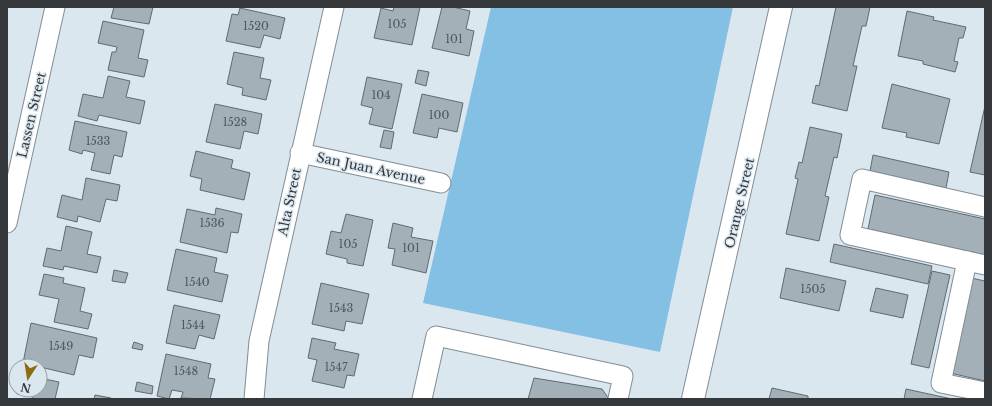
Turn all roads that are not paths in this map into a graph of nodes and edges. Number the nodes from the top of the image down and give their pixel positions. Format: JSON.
{"nodes":[{"id":1,"x":55,"y":7,"type":"edge"},
{"id":2,"x":334,"y":7,"type":"edge"},
{"id":3,"x":782,"y":7,"type":"edge"},
{"id":4,"x":300,"y":153,"type":"junction"},
{"id":5,"x":441,"y":183,"type":"dead end"},
{"id":6,"x":985,"y":207,"type":"edge"},
{"id":7,"x":7,"y":223,"type":"edge"},
{"id":8,"x":967,"y":261,"type":"junction"},
{"id":9,"x":985,"y":265,"type":"edge"},
{"id":10,"x":985,"y":392,"type":"edge"},
{"id":11,"x":254,"y":399,"type":"edge"},
{"id":12,"x":422,"y":399,"type":"edge"},
{"id":13,"x":618,"y":399,"type":"edge"},
{"id":14,"x":693,"y":399,"type":"edge"}],
"edges":[{"from":1,"to":7,"type":"street","name":"Lassen Street"},
{"from":2,"to":4,"type":"street","name":"Alta Street"},
{"from":3,"to":14,"type":"main road","name":"Orange Street"},
{"from":4,"to":5,"type":"street","name":"San Juan Avenue"},
{"from":4,"to":11,"type":"street","name":"Alta Street"},
{"from":6,"to":8,"type":"street"},
{"from":8,"to":9,"type":"street"},
{"from":8,"to":10,"type":"street"},
{"from":12,"to":13,"type":"street"}]}
